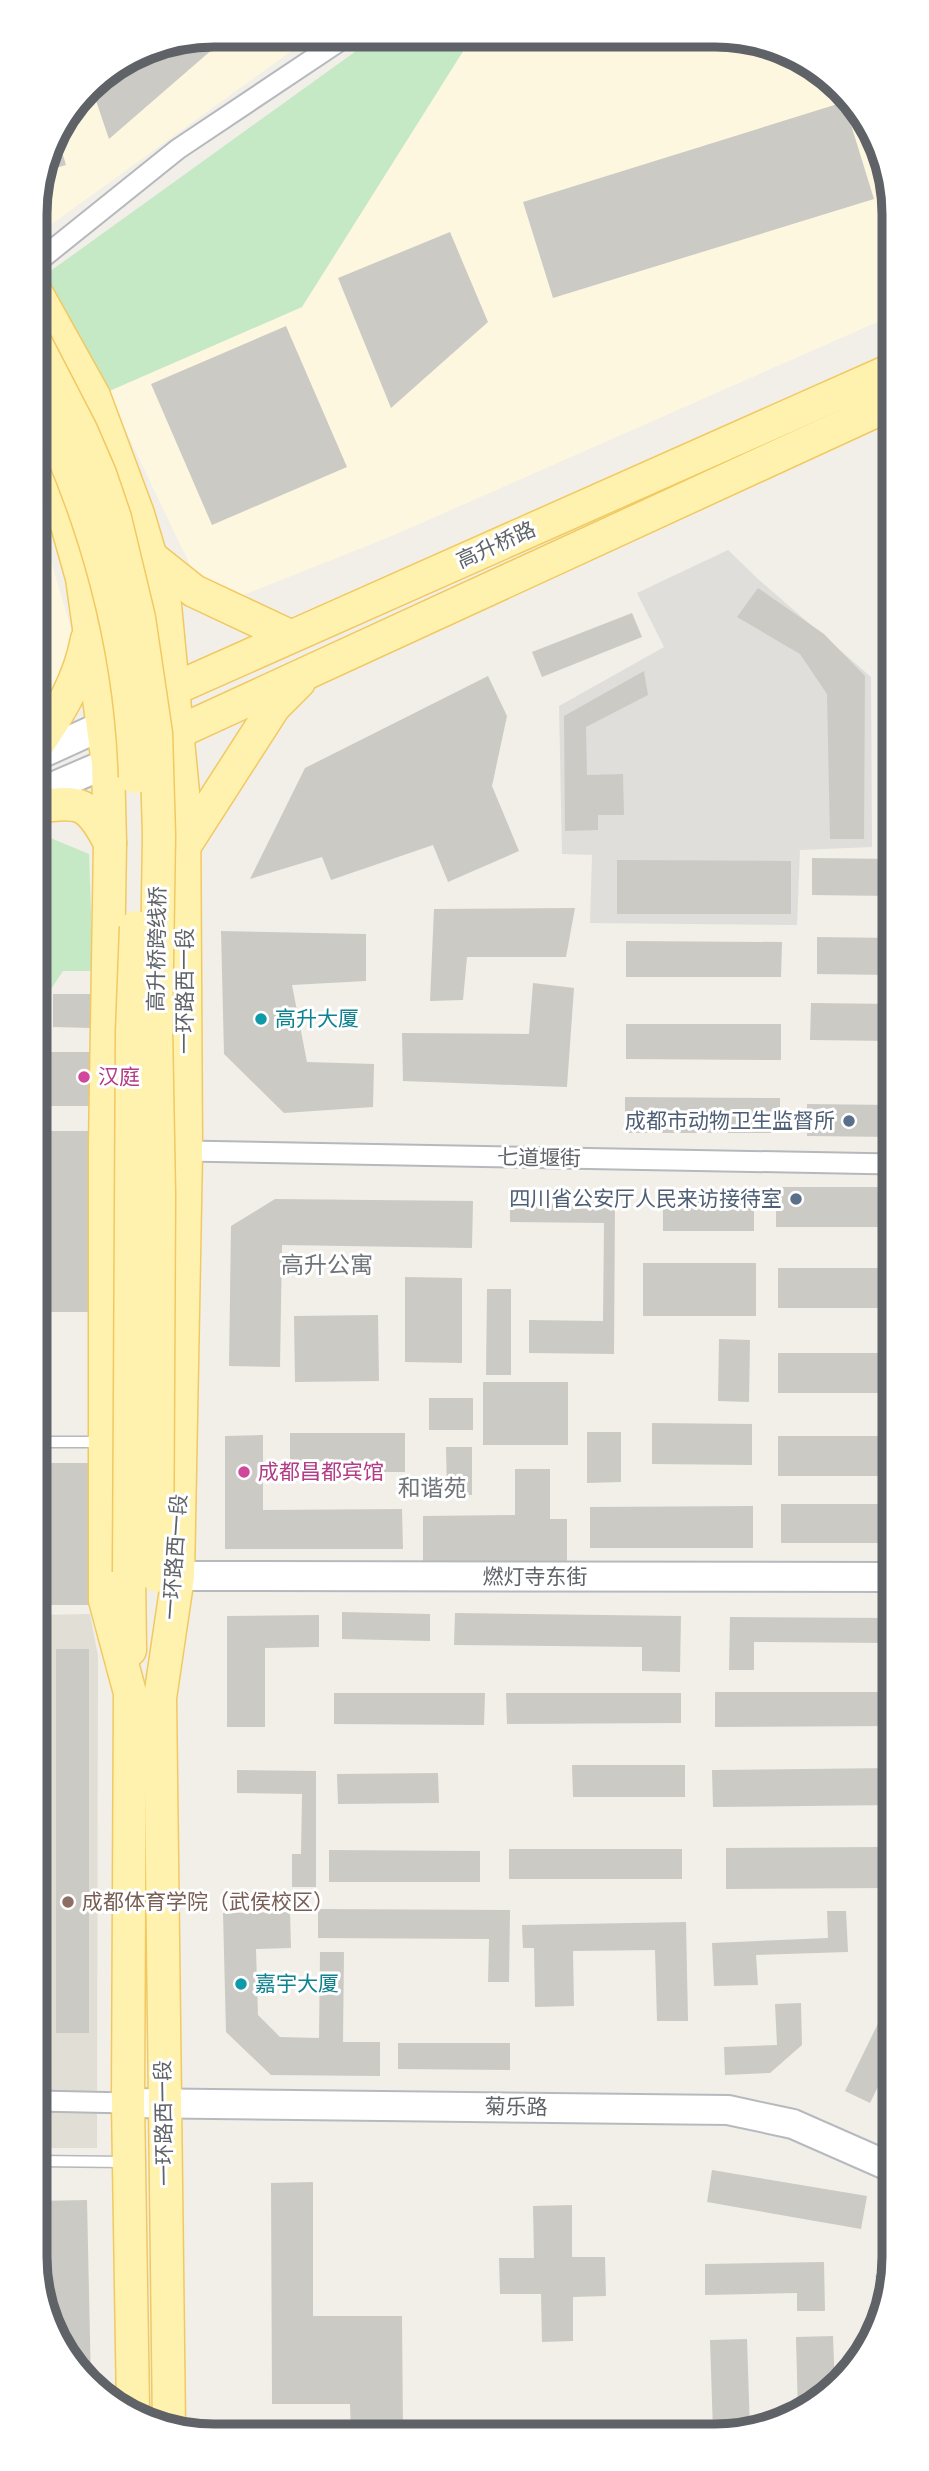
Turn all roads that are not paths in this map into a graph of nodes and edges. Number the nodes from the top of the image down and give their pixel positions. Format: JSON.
{"nodes":[{"id":1,"x":329,"y":48,"type":"edge"},
{"id":2,"x":48,"y":253,"type":"edge"},
{"id":3,"x":48,"y":314,"type":"edge"},
{"id":4,"x":48,"y":366,"type":"edge"},
{"id":5,"x":882,"y":374,"type":"edge"},
{"id":6,"x":882,"y":408,"type":"edge"},
{"id":7,"x":48,"y":422,"type":"edge"},
{"id":8,"x":48,"y":485,"type":"edge"},
{"id":9,"x":150,"y":556,"type":"junction"},
{"id":10,"x":90,"y":624,"type":"junction"},
{"id":11,"x":290,"y":636,"type":"junction"},
{"id":12,"x":312,"y":669,"type":"junction"},
{"id":13,"x":174,"y":687,"type":"junction"},
{"id":14,"x":104,"y":724,"type":"junction"},
{"id":15,"x":48,"y":728,"type":"edge"},
{"id":16,"x":176,"y":733,"type":"junction"},
{"id":17,"x":48,"y":750,"type":"edge"},
{"id":18,"x":108,"y":763,"type":"junction"},
{"id":19,"x":48,"y":789,"type":"edge"},
{"id":20,"x":48,"y":805,"type":"edge"},
{"id":21,"x":110,"y":843,"type":"junction"},
{"id":22,"x":184,"y":847,"type":"junction"},
{"id":23,"x":186,"y":1151,"type":"junction"},
{"id":24,"x":882,"y":1164,"type":"edge"},
{"id":25,"x":105,"y":1441,"type":"junction"},
{"id":26,"x":47,"y":1442,"type":"edge"},
{"id":27,"x":155,"y":1574,"type":"junction"},
{"id":28,"x":881,"y":1577,"type":"edge"},
{"id":29,"x":145,"y":1696,"type":"junction"},
{"id":30,"x":47,"y":2101,"type":"edge"},
{"id":31,"x":164,"y":2102,"type":"junction"},
{"id":32,"x":128,"y":2103,"type":"junction"},
{"id":33,"x":47,"y":2161,"type":"edge"},
{"id":34,"x":130,"y":2162,"type":"junction"},
{"id":35,"x":881,"y":2162,"type":"edge"},
{"id":36,"x":133,"y":2403,"type":"edge"},
{"id":37,"x":169,"y":2417,"type":"edge"}],
"edges":[{"from":1,"to":2,"type":"street"},
{"from":3,"to":9,"type":"main road","name":"一环路西一段"},
{"from":4,"to":27,"type":"main road","name":"高升桥跨线桥","bridge":true},
{"from":5,"to":11,"type":"main road","name":"高升桥路"},
{"from":6,"to":12,"type":"main road","name":"高升桥路"},
{"from":7,"to":27,"type":"main road","name":"高升桥跨线桥","bridge":true},
{"from":8,"to":10,"type":"main road","name":"一环路西一段"},
{"from":9,"to":11,"type":"main road"},
{"from":9,"to":13,"type":"main road","name":"一环路西一段"},
{"from":10,"to":14,"type":"main road","name":"一环路西一段"},
{"from":10,"to":15,"type":"main road"},
{"from":11,"to":13,"type":"main road","name":"高升桥路"},
{"from":12,"to":16,"type":"main road","name":"高升桥路"},
{"from":12,"to":22,"type":"main road"},
{"from":13,"to":14,"type":"main road","name":"高升桥路"},
{"from":13,"to":16,"type":"main road","name":"一环路西一段"},
{"from":14,"to":17,"type":"street"},
{"from":14,"to":18,"type":"main road","name":"一环路西一段"},
{"from":16,"to":18,"type":"main road","name":"高升桥路"},
{"from":16,"to":22,"type":"main road","name":"一环路西一段"},
{"from":18,"to":19,"type":"street"},
{"from":18,"to":21,"type":"main road","name":"一环路西一段"},
{"from":20,"to":21,"type":"main road"},
{"from":21,"to":25,"type":"main road","name":"一环路西一段"},
{"from":22,"to":23,"type":"main road","name":"一环路西一段"},
{"from":23,"to":24,"type":"street","name":"七道堰街"},
{"from":23,"to":27,"type":"main road","name":"一环路西一段"},
{"from":25,"to":26,"type":"lane"},
{"from":25,"to":29,"type":"main road","name":"一环路西一段"},
{"from":27,"to":28,"type":"street","name":"燃灯寺东街"},
{"from":27,"to":29,"type":"main road"},
{"from":27,"to":29,"type":"main road","name":"一环路西一段"},
{"from":29,"to":31,"type":"main road","name":"一环路西一段"},
{"from":29,"to":32,"type":"main road","name":"一环路西一段"},
{"from":30,"to":32,"type":"street"},
{"from":31,"to":32,"type":"street","name":"菊乐路"},
{"from":31,"to":35,"type":"street","name":"菊乐路"},
{"from":31,"to":37,"type":"main road","name":"一环路西一段"},
{"from":32,"to":34,"type":"main road","name":"一环路西一段"},
{"from":33,"to":34,"type":"lane"},
{"from":34,"to":36,"type":"main road","name":"一环路西一段"}]}
